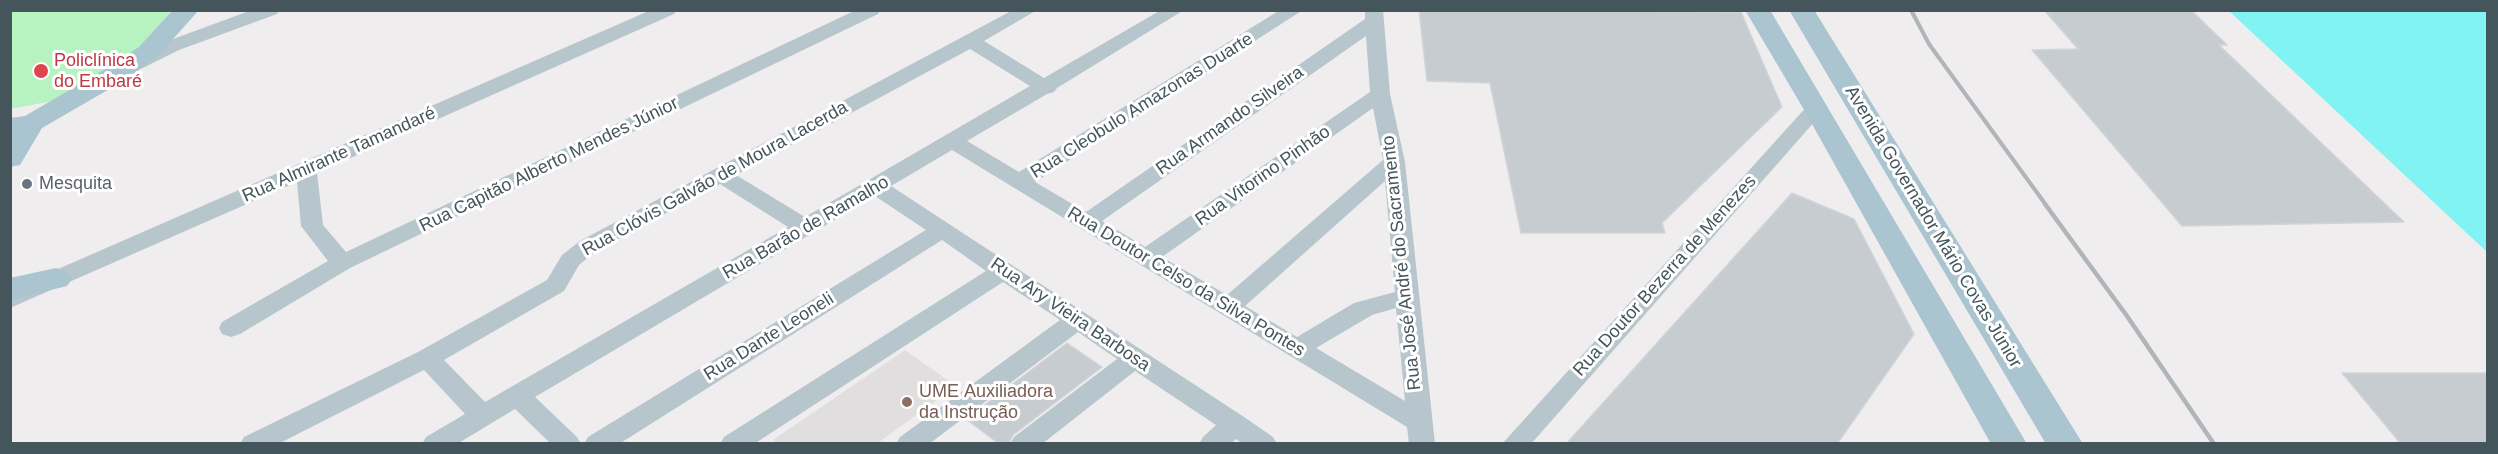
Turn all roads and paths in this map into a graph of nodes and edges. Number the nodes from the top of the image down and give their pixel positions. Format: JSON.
{"nodes":[{"id":1,"x":187,"y":10,"type":"edge"},
{"id":2,"x":271,"y":10,"type":"edge"},
{"id":3,"x":668,"y":10,"type":"edge"},
{"id":4,"x":872,"y":10,"type":"edge"},
{"id":5,"x":1028,"y":10,"type":"edge"},
{"id":6,"x":1175,"y":10,"type":"edge"},
{"id":7,"x":1294,"y":10,"type":"edge"},
{"id":8,"x":1757,"y":10,"type":"edge"},
{"id":9,"x":1800,"y":10,"type":"edge"},
{"id":10,"x":1375,"y":16,"type":"edge"},
{"id":11,"x":223,"y":28,"type":"junction"},
{"id":12,"x":970,"y":41,"type":"junction"},
{"id":13,"x":116,"y":74,"type":"junction"},
{"id":14,"x":1047,"y":88,"type":"junction"},
{"id":15,"x":1380,"y":94,"type":"junction"},
{"id":16,"x":1816,"y":108,"type":"junction"},
{"id":17,"x":21,"y":125,"type":"edge"},
{"id":18,"x":953,"y":142,"type":"junction"},
{"id":19,"x":10,"y":159,"type":"edge"},
{"id":20,"x":1395,"y":162,"type":"junction"},
{"id":21,"x":306,"y":169,"type":"junction"},
{"id":22,"x":720,"y":175,"type":"junction"},
{"id":23,"x":1019,"y":182,"type":"junction"},
{"id":24,"x":877,"y":187,"type":"junction"},
{"id":25,"x":1086,"y":222,"type":"junction"},
{"id":26,"x":806,"y":228,"type":"junction"},
{"id":27,"x":942,"y":230,"type":"junction"},
{"id":28,"x":1146,"y":257,"type":"junction"},
{"id":29,"x":342,"y":264,"type":"junction"},
{"id":30,"x":1004,"y":270,"type":"junction"},
{"id":31,"x":56,"y":279,"type":"junction"},
{"id":32,"x":10,"y":289,"type":"edge"},
{"id":33,"x":1408,"y":296,"type":"junction"},
{"id":34,"x":10,"y":300,"type":"edge"},
{"id":35,"x":1228,"y":307,"type":"junction"},
{"id":36,"x":1078,"y":320,"type":"junction"},
{"id":37,"x":231,"y":328,"type":"dead end"},
{"id":38,"x":1296,"y":349,"type":"junction"},
{"id":39,"x":427,"y":358,"type":"junction"},
{"id":40,"x":1135,"y":358,"type":"junction"},
{"id":41,"x":518,"y":396,"type":"junction"},
{"id":42,"x":483,"y":416,"type":"junction"},
{"id":43,"x":1235,"y":424,"type":"junction"},
{"id":44,"x":1421,"y":433,"type":"edge"},
{"id":45,"x":253,"y":444,"type":"edge"},
{"id":46,"x":435,"y":444,"type":"edge"},
{"id":47,"x":568,"y":444,"type":"edge"},
{"id":48,"x":597,"y":444,"type":"edge"},
{"id":49,"x":733,"y":444,"type":"edge"},
{"id":50,"x":909,"y":444,"type":"edge"},
{"id":51,"x":1023,"y":444,"type":"edge"},
{"id":52,"x":1212,"y":444,"type":"edge"},
{"id":53,"x":1264,"y":444,"type":"edge"},
{"id":54,"x":1515,"y":444,"type":"edge"},
{"id":55,"x":2009,"y":444,"type":"edge"},
{"id":56,"x":2065,"y":444,"type":"edge"}],
"edges":[{"from":1,"to":11,"type":"street"},
{"from":1,"to":13,"type":"main road"},
{"from":2,"to":11,"type":"street"},
{"from":3,"to":21,"type":"street","name":"Rua Almirante Tamandaré"},
{"from":4,"to":29,"type":"street","name":"Rua Capitão Alberto Mendes Júnior"},
{"from":5,"to":12,"type":"street","name":"Rua Clóvis Galvão de Moura Lacerda"},
{"from":6,"to":14,"type":"street","name":"Rua Barão de Ramalho"},
{"from":7,"to":23,"type":"street","name":"Rua Cleobulo Amazonas Duarte"},
{"from":8,"to":16,"type":"main road"},
{"from":9,"to":56,"type":"main road","name":"Avenida Governador Mário Covas Júnior"},
{"from":10,"to":15,"type":"street","name":"Rua José André do Sacramento"},
{"from":10,"to":25,"type":"street","name":"Rua Armando Silveira"},
{"from":11,"to":13,"type":"street"},
{"from":12,"to":14,"type":"street"},
{"from":12,"to":22,"type":"street","name":"Rua Clóvis Galvão de Moura Lacerda"},
{"from":13,"to":17,"type":"main road"},
{"from":14,"to":18,"type":"street","name":"Rua Barão de Ramalho"},
{"from":15,"to":20,"type":"street","name":"Rua José André do Sacramento"},
{"from":15,"to":28,"type":"street","name":"Rua Vitorino Pinhão"},
{"from":16,"to":54,"type":"street","name":"Rua Doutor Bezerra de Menezes"},
{"from":16,"to":55,"type":"main road"},
{"from":17,"to":19,"type":"main road"},
{"from":18,"to":23,"type":"street","name":"Rua Doutor Celso da Silva Pontes"},
{"from":18,"to":24,"type":"street","name":"Rua Barão de Ramalho"},
{"from":20,"to":33,"type":"street","name":"Rua José André do Sacramento"},
{"from":20,"to":35,"type":"street"},
{"from":21,"to":29,"type":"street"},
{"from":21,"to":31,"type":"street","name":"Rua Almirante Tamandaré"},
{"from":22,"to":26,"type":"street"},
{"from":22,"to":39,"type":"street","name":"Rua Clóvis Galvão de Moura Lacerda"},
{"from":23,"to":25,"type":"street","name":"Rua Doutor Celso da Silva Pontes"},
{"from":24,"to":26,"type":"street","name":"Rua Barão de Ramalho"},
{"from":24,"to":27,"type":"street","name":"Rua Ary Vieira Barbosa"},
{"from":25,"to":28,"type":"street","name":"Rua Doutor Celso da Silva Pontes"},
{"from":26,"to":41,"type":"street","name":"Rua Barão de Ramalho"},
{"from":27,"to":30,"type":"street","name":"Rua Ary Vieira Barbosa"},
{"from":27,"to":48,"type":"street","name":"Rua Dante Leoneli"},
{"from":28,"to":35,"type":"street","name":"Rua Doutor Celso da Silva Pontes"},
{"from":29,"to":37,"type":"street","name":"Rua Capitão Alberto Mendes Júnior"},
{"from":30,"to":36,"type":"street","name":"Rua Ary Vieira Barbosa"},
{"from":30,"to":49,"type":"street"},
{"from":31,"to":32,"type":"main road"},
{"from":31,"to":34,"type":"street","name":"Rua Almirante Tamandaré"},
{"from":33,"to":38,"type":"street"},
{"from":33,"to":44,"type":"street","name":"Rua José André do Sacramento"},
{"from":35,"to":38,"type":"street","name":"Rua Doutor Celso da Silva Pontes"},
{"from":36,"to":40,"type":"street","name":"Rua Ary Vieira Barbosa"},
{"from":36,"to":50,"type":"street"},
{"from":38,"to":44,"type":"street","name":"Rua Doutor Celso da Silva Pontes"},
{"from":39,"to":42,"type":"street"},
{"from":39,"to":45,"type":"street","name":"Rua Clóvis Galvão de Moura Lacerda"},
{"from":40,"to":43,"type":"street","name":"Rua Ary Vieira Barbosa"},
{"from":40,"to":51,"type":"street"},
{"from":41,"to":42,"type":"street","name":"Rua Barão de Ramalho"},
{"from":41,"to":47,"type":"street"},
{"from":42,"to":46,"type":"street","name":"Rua Barão de Ramalho"},
{"from":43,"to":52,"type":"street"},
{"from":43,"to":53,"type":"street","name":"Rua Ary Vieira Barbosa"}]}
